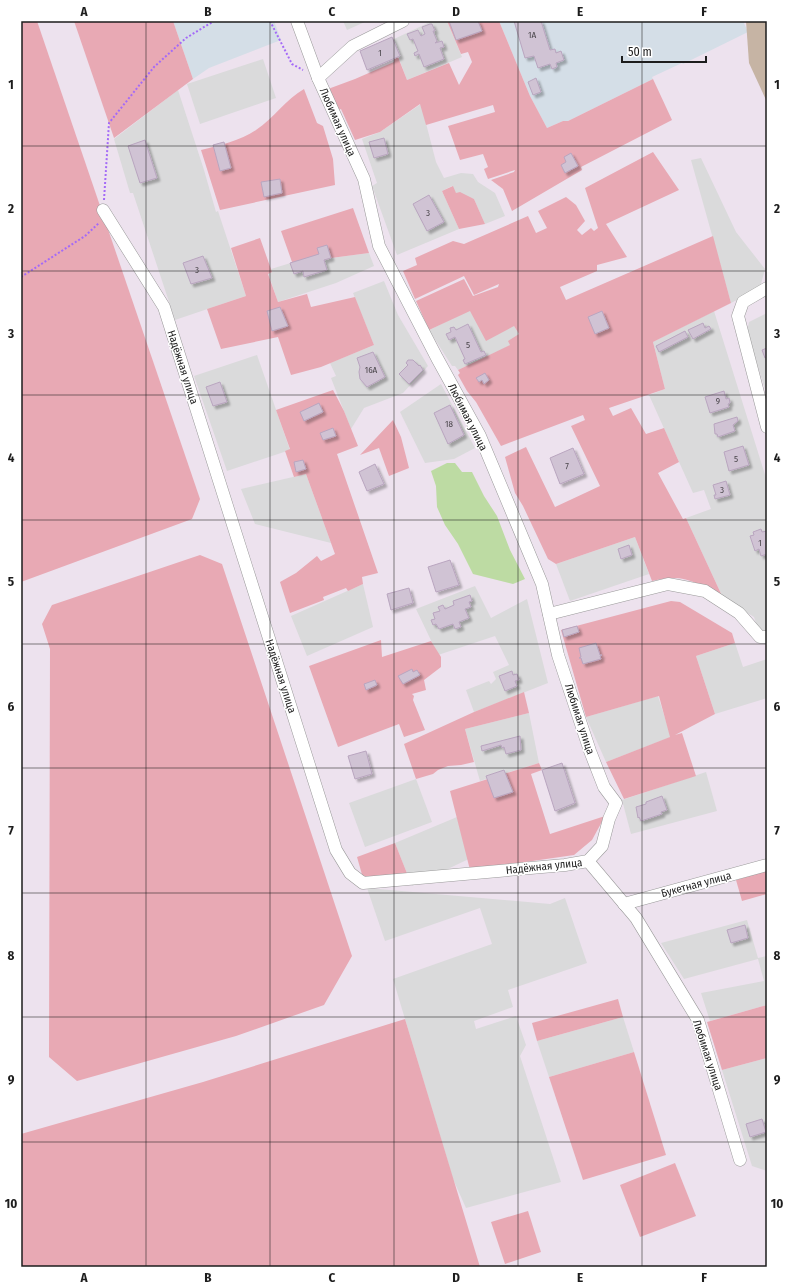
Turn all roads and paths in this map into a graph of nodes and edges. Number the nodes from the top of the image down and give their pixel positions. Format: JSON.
{"nodes":[{"id":1,"x":214,"y":21,"type":"edge"},
{"id":2,"x":270,"y":21,"type":"edge"},
{"id":3,"x":297,"y":21,"type":"edge"},
{"id":4,"x":403,"y":21,"type":"edge"},
{"id":5,"x":317,"y":74,"type":"junction"},
{"id":6,"x":103,"y":210,"type":"junction"},
{"id":7,"x":21,"y":277,"type":"edge"},
{"id":8,"x":767,"y":288,"type":"edge"},
{"id":9,"x":767,"y":427,"type":"edge"},
{"id":10,"x":549,"y":614,"type":"junction"},
{"id":11,"x":767,"y":636,"type":"edge"},
{"id":12,"x":609,"y":818,"type":"joint"},
{"id":13,"x":588,"y":861,"type":"junction"},
{"id":14,"x":767,"y":865,"type":"edge"},
{"id":15,"x":624,"y":904,"type":"junction"},
{"id":16,"x":740,"y":1160,"type":"dead end"}],
"edges":[{"from":1,"to":6,"type":"path"},
{"from":2,"to":5,"type":"path"},
{"from":3,"to":5,"type":"street","name":"Любимая улица"},
{"from":4,"to":5,"type":"street"},
{"from":5,"to":10,"type":"street","name":"Любимая улица"},
{"from":6,"to":7,"type":"path"},
{"from":6,"to":13,"type":"street","name":"Надёжная улица"},
{"from":8,"to":9,"type":"street"},
{"from":10,"to":11,"type":"street"},
{"from":10,"to":12,"type":"street","name":"Любимая улица"},
{"from":12,"to":13,"type":"street","name":"Надёжная улица"},
{"from":13,"to":15,"type":"street","name":"Любимая улица"},
{"from":14,"to":15,"type":"street","name":"Букетная улица"},
{"from":15,"to":16,"type":"street","name":"Любимая улица"}]}
